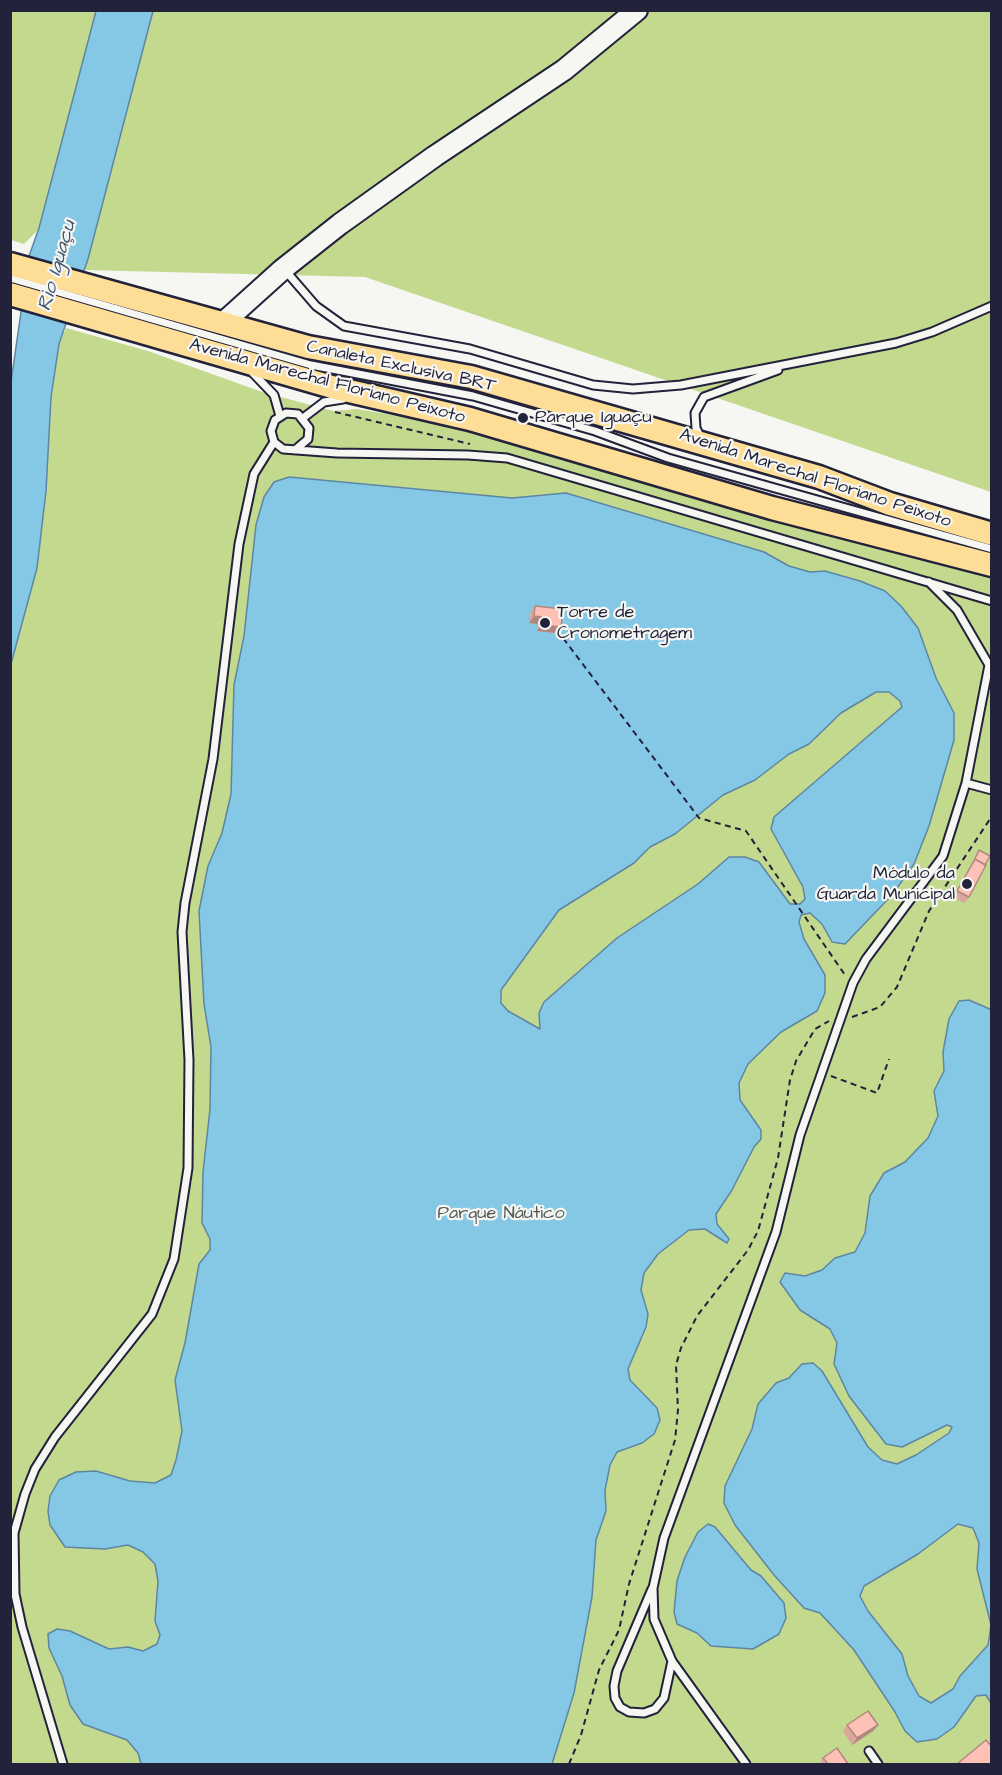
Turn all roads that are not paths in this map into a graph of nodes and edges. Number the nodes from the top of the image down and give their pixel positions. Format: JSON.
{"nodes":[{"id":1,"x":637,"y":10,"type":"edge"},
{"id":2,"x":10,"y":264,"type":"edge"},
{"id":3,"x":283,"y":268,"type":"junction"},
{"id":4,"x":10,"y":278,"type":"edge"},
{"id":5,"x":10,"y":294,"type":"edge"},
{"id":6,"x":992,"y":306,"type":"edge"},
{"id":7,"x":117,"y":309,"type":"junction"},
{"id":8,"x":223,"y":323,"type":"junction"},
{"id":9,"x":226,"y":357,"type":"junction"},
{"id":10,"x":803,"y":361,"type":"junction"},
{"id":11,"x":405,"y":403,"type":"junction"},
{"id":12,"x":280,"y":416,"type":"junction"},
{"id":13,"x":303,"y":418,"type":"junction"},
{"id":14,"x":274,"y":442,"type":"junction"},
{"id":15,"x":705,"y":443,"type":"junction"},
{"id":16,"x":295,"y":450,"type":"junction"},
{"id":17,"x":992,"y":534,"type":"edge"},
{"id":18,"x":992,"y":549,"type":"edge"},
{"id":19,"x":992,"y":565,"type":"edge"},
{"id":20,"x":929,"y":582,"type":"junction"},
{"id":21,"x":992,"y":601,"type":"edge"},
{"id":22,"x":990,"y":664,"type":"edge"},
{"id":23,"x":990,"y":675,"type":"edge"},
{"id":24,"x":966,"y":783,"type":"junction"},
{"id":25,"x":992,"y":790,"type":"edge"},
{"id":26,"x":652,"y":1588,"type":"junction"},
{"id":27,"x":672,"y":1661,"type":"junction"},
{"id":28,"x":869,"y":1751,"type":"dead end"},
{"id":29,"x":63,"y":1764,"type":"edge"},
{"id":30,"x":746,"y":1764,"type":"edge"},
{"id":31,"x":878,"y":1764,"type":"edge"}],
"edges":[{"from":1,"to":3,"type":"street"},
{"from":2,"to":7,"type":"main road","name":"Avenida Marechal Floriano Peixoto"},
{"from":3,"to":8,"type":"street"},
{"from":3,"to":10,"type":"lane"},
{"from":4,"to":7,"type":"lane","name":"Canaleta Exclusiva BRT"},
{"from":5,"to":7,"type":"main road","name":"Avenida Marechal Floriano Peixoto"},
{"from":6,"to":10,"type":"lane"},
{"from":7,"to":8,"type":"main road","name":"Avenida Marechal Floriano Peixoto"},
{"from":7,"to":9,"type":"main road","name":"Avenida Marechal Floriano Peixoto"},
{"from":7,"to":18,"type":"lane","name":"Canaleta Exclusiva BRT"},
{"from":8,"to":15,"type":"main road","name":"Avenida Marechal Floriano Peixoto"},
{"from":9,"to":11,"type":"main road","name":"Avenida Marechal Floriano Peixoto"},
{"from":9,"to":12,"type":"lane"},
{"from":10,"to":15,"type":"lane"},
{"from":11,"to":13,"type":"lane"},
{"from":11,"to":19,"type":"main road","name":"Avenida Marechal Floriano Peixoto"},
{"from":12,"to":13,"type":"lane"},
{"from":12,"to":14,"type":"lane"},
{"from":13,"to":16,"type":"lane"},
{"from":14,"to":16,"type":"lane"},
{"from":14,"to":29,"type":"lane"},
{"from":15,"to":17,"type":"main road","name":"Avenida Marechal Floriano Peixoto"},
{"from":16,"to":20,"type":"lane"},
{"from":20,"to":21,"type":"lane"},
{"from":20,"to":22,"type":"lane"},
{"from":22,"to":23,"type":"lane"},
{"from":23,"to":24,"type":"lane"},
{"from":24,"to":25,"type":"lane"},
{"from":24,"to":26,"type":"lane"},
{"from":26,"to":27,"type":"lane"},
{"from":26,"to":27,"type":"lane"},
{"from":27,"to":30,"type":"lane"},
{"from":28,"to":31,"type":"lane"}]}
